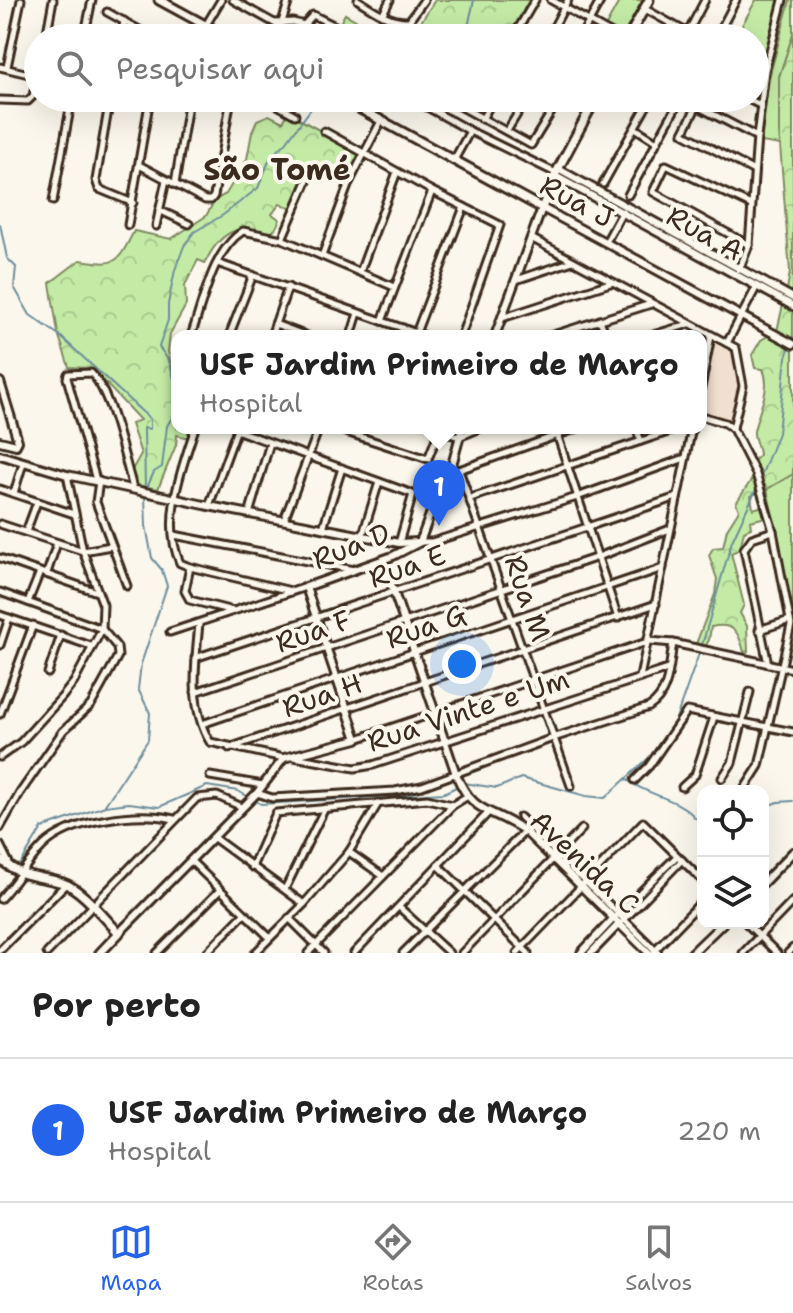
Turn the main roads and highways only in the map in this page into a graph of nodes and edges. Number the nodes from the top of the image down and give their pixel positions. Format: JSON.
{"nodes":[{"id":1,"x":159,"y":0,"type":"edge"},
{"id":2,"x":649,"y":0,"type":"edge"},
{"id":3,"x":204,"y":24,"type":"edge"},
{"id":4,"x":636,"y":24,"type":"edge"},
{"id":5,"x":367,"y":112,"type":"edge"},
{"id":6,"x":589,"y":112,"type":"edge"},
{"id":7,"x":0,"y":859,"type":"edge"},
{"id":8,"x":100,"y":953,"type":"edge"}],
"edges":[{"from":1,"to":3,"type":"main road"},
{"from":2,"to":4,"type":"main road"},
{"from":5,"to":6,"type":"main road","name":"Rua J"},
{"from":7,"to":8,"type":"main road"}]}
